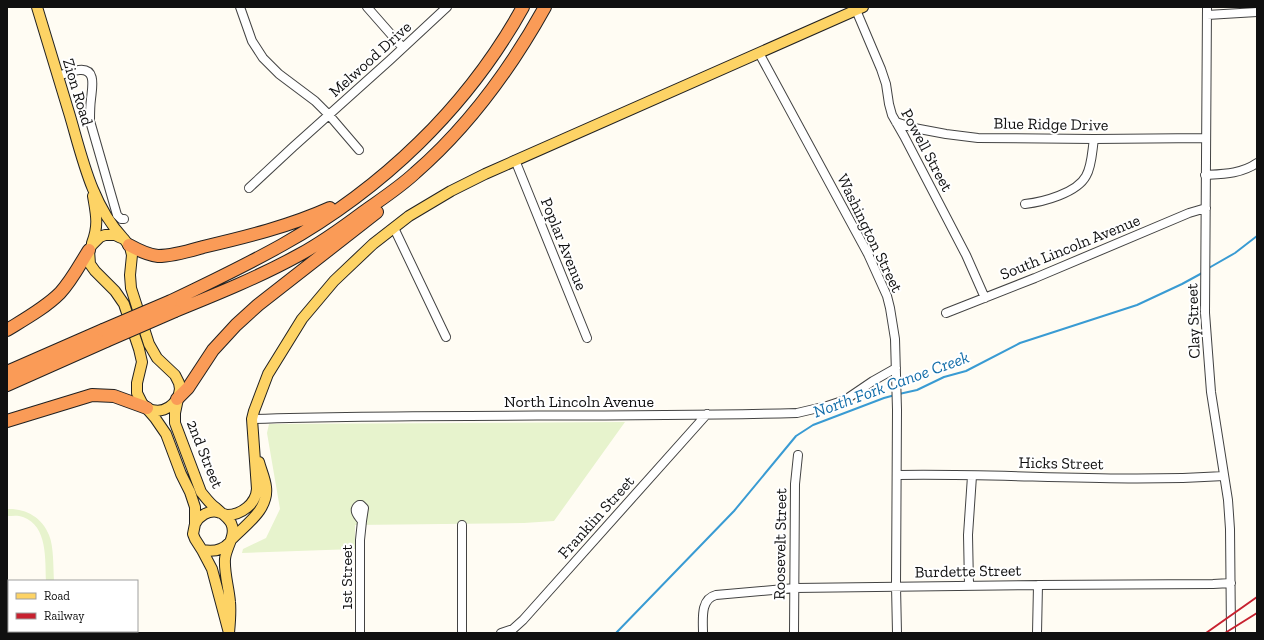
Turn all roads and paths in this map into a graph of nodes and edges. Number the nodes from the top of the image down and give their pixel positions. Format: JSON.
{"nodes":[{"id":1,"x":37,"y":7,"type":"edge"},
{"id":2,"x":240,"y":7,"type":"edge"},
{"id":3,"x":367,"y":7,"type":"edge"},
{"id":4,"x":447,"y":7,"type":"edge"},
{"id":5,"x":523,"y":7,"type":"edge"},
{"id":6,"x":545,"y":7,"type":"edge"},
{"id":7,"x":860,"y":9,"type":"edge"},
{"id":8,"x":1207,"y":11,"type":"edge"},
{"id":9,"x":1257,"y":12,"type":"edge"},
{"id":10,"x":403,"y":48,"type":"junction"},
{"id":11,"x":759,"y":53,"type":"junction"},
{"id":12,"x":58,"y":76,"type":"junction"},
{"id":13,"x":329,"y":115,"type":"junction"},
{"id":14,"x":896,"y":122,"type":"junction"},
{"id":15,"x":1206,"y":138,"type":"junction"},
{"id":16,"x":1094,"y":139,"type":"junction"},
{"id":17,"x":359,"y":150,"type":"dead end"},
{"id":18,"x":434,"y":156,"type":"junction"},
{"id":19,"x":515,"y":160,"type":"junction"},
{"id":20,"x":1257,"y":163,"type":"edge"},
{"id":21,"x":1205,"y":175,"type":"junction"},
{"id":22,"x":373,"y":184,"type":"junction"},
{"id":23,"x":91,"y":185,"type":"junction"},
{"id":24,"x":248,"y":188,"type":"dead end"},
{"id":25,"x":1025,"y":204,"type":"dead end"},
{"id":26,"x":1206,"y":208,"type":"junction"},
{"id":27,"x":124,"y":220,"type":"dead end"},
{"id":28,"x":394,"y":228,"type":"junction"},
{"id":29,"x":127,"y":242,"type":"junction"},
{"id":30,"x":90,"y":247,"type":"junction"},
{"id":31,"x":985,"y":298,"type":"junction"},
{"id":32,"x":173,"y":306,"type":"junction"},
{"id":33,"x":946,"y":313,"type":"dead end"},
{"id":34,"x":7,"y":330,"type":"edge"},
{"id":35,"x":104,"y":335,"type":"junction"},
{"id":36,"x":446,"y":337,"type":"dead end"},
{"id":37,"x":587,"y":338,"type":"dead end"},
{"id":38,"x":896,"y":368,"type":"junction"},
{"id":39,"x":7,"y":372,"type":"edge"},
{"id":40,"x":7,"y":385,"type":"edge"},
{"id":41,"x":177,"y":399,"type":"junction"},
{"id":42,"x":800,"y":404,"type":"dead end"},
{"id":43,"x":147,"y":408,"type":"junction"},
{"id":44,"x":797,"y":413,"type":"junction"},
{"id":45,"x":707,"y":414,"type":"junction"},
{"id":46,"x":252,"y":419,"type":"junction"},
{"id":47,"x":7,"y":421,"type":"edge"},
{"id":48,"x":254,"y":441,"type":"junction"},
{"id":49,"x":798,"y":455,"type":"dead end"},
{"id":50,"x":898,"y":475,"type":"junction"},
{"id":51,"x":972,"y":476,"type":"junction"},
{"id":52,"x":1224,"y":476,"type":"junction"},
{"id":53,"x":223,"y":514,"type":"junction"},
{"id":54,"x":362,"y":521,"type":"dead end"},
{"id":55,"x":195,"y":524,"type":"junction"},
{"id":56,"x":462,"y":525,"type":"dead end"},
{"id":57,"x":230,"y":541,"type":"junction"},
{"id":58,"x":202,"y":550,"type":"junction"},
{"id":59,"x":1231,"y":583,"type":"junction"},
{"id":60,"x":1038,"y":584,"type":"junction"},
{"id":61,"x":896,"y":586,"type":"junction"},
{"id":62,"x":969,"y":586,"type":"junction"},
{"id":63,"x":795,"y":588,"type":"junction"},
{"id":64,"x":229,"y":633,"type":"edge"},
{"id":65,"x":360,"y":633,"type":"edge"},
{"id":66,"x":462,"y":633,"type":"edge"},
{"id":67,"x":501,"y":633,"type":"edge"},
{"id":68,"x":703,"y":633,"type":"edge"},
{"id":69,"x":794,"y":633,"type":"edge"},
{"id":70,"x":897,"y":633,"type":"edge"},
{"id":71,"x":1037,"y":633,"type":"edge"},
{"id":72,"x":1231,"y":633,"type":"edge"}],
"edges":[{"from":1,"to":12,"type":"main road","name":"Zion Road"},
{"from":2,"to":13,"type":"street"},
{"from":3,"to":10,"type":"street"},
{"from":4,"to":10,"type":"street","name":"Melwood Drive"},
{"from":5,"to":22,"type":"highway"},
{"from":6,"to":18,"type":"highway"},
{"from":7,"to":11,"type":"main road"},
{"from":7,"to":14,"type":"street","name":"Powell Street"},
{"from":8,"to":9,"type":"street"},
{"from":8,"to":15,"type":"street","name":"Clay Street"},
{"from":10,"to":13,"type":"street","name":"Melwood Drive"},
{"from":11,"to":19,"type":"main road"},
{"from":11,"to":38,"type":"street","name":"Washington Street"},
{"from":12,"to":23,"type":"main road","name":"Zion Road"},
{"from":12,"to":27,"type":"street"},
{"from":13,"to":17,"type":"street"},
{"from":13,"to":24,"type":"street","name":"Melwood Drive"},
{"from":14,"to":16,"type":"street","name":"Blue Ridge Drive"},
{"from":14,"to":31,"type":"street","name":"Powell Street"},
{"from":15,"to":16,"type":"street","name":"Blue Ridge Drive"},
{"from":15,"to":21,"type":"street","name":"Clay Street"},
{"from":16,"to":25,"type":"street"},
{"from":18,"to":32,"type":"highway"},
{"from":18,"to":41,"type":"highway"},
{"from":19,"to":28,"type":"main road"},
{"from":19,"to":37,"type":"street","name":"Poplar Avenue"},
{"from":20,"to":21,"type":"street"},
{"from":21,"to":26,"type":"street","name":"Clay Street"},
{"from":22,"to":29,"type":"highway"},
{"from":22,"to":32,"type":"highway"},
{"from":23,"to":29,"type":"main road","name":"Zion Road"},
{"from":23,"to":30,"type":"main road","name":"Zion Road"},
{"from":26,"to":31,"type":"street","name":"South Lincoln Avenue"},
{"from":26,"to":52,"type":"street","name":"Clay Street"},
{"from":28,"to":36,"type":"street"},
{"from":28,"to":46,"type":"main road"},
{"from":29,"to":30,"type":"main road"},
{"from":29,"to":41,"type":"main road","name":"2nd Street"},
{"from":30,"to":34,"type":"highway"},
{"from":30,"to":43,"type":"main road","name":"2nd Street"},
{"from":31,"to":33,"type":"street","name":"South Lincoln Avenue"},
{"from":32,"to":35,"type":"highway","bridge":true},
{"from":35,"to":39,"type":"highway"},
{"from":35,"to":40,"type":"highway"},
{"from":38,"to":44,"type":"street","name":"North Lincoln Avenue"},
{"from":38,"to":50,"type":"street","name":"Washington Street"},
{"from":41,"to":43,"type":"main road","name":"2nd Street"},
{"from":41,"to":53,"type":"main road","name":"2nd Street"},
{"from":42,"to":44,"type":"street"},
{"from":43,"to":47,"type":"highway"},
{"from":43,"to":55,"type":"main road","name":"2nd Street"},
{"from":44,"to":45,"type":"street","name":"North Lincoln Avenue"},
{"from":45,"to":46,"type":"street","name":"North Lincoln Avenue"},
{"from":45,"to":67,"type":"street","name":"Franklin Street"},
{"from":46,"to":48,"type":"main road"},
{"from":48,"to":53,"type":"main road"},
{"from":48,"to":57,"type":"main road"},
{"from":49,"to":63,"type":"street","name":"Roosevelt Street"},
{"from":50,"to":51,"type":"street","name":"Hicks Street"},
{"from":50,"to":61,"type":"street","name":"Washington Street"},
{"from":51,"to":52,"type":"street","name":"Hicks Street"},
{"from":51,"to":62,"type":"street"},
{"from":52,"to":59,"type":"street","name":"Clay Street"},
{"from":53,"to":55,"type":"main road","name":"2nd Street"},
{"from":53,"to":57,"type":"main road","name":"2nd Street"},
{"from":54,"to":65,"type":"street","name":"1st Street"},
{"from":55,"to":58,"type":"main road","name":"2nd Street"},
{"from":56,"to":66,"type":"street"},
{"from":57,"to":58,"type":"main road"},
{"from":57,"to":64,"type":"main road","name":"2nd Street"},
{"from":58,"to":64,"type":"main road","name":"2nd Street"},
{"from":59,"to":60,"type":"street","name":"Burdette Street"},
{"from":59,"to":72,"type":"street","name":"Clay Street"},
{"from":60,"to":62,"type":"street","name":"Burdette Street"},
{"from":60,"to":71,"type":"street"},
{"from":61,"to":62,"type":"street","name":"Burdette Street"},
{"from":61,"to":63,"type":"street","name":"Burdette Street"},
{"from":61,"to":70,"type":"street","name":"Washington Street"},
{"from":63,"to":68,"type":"street","name":"Burdette Street"},
{"from":63,"to":69,"type":"street","name":"Roosevelt Street"}]}
